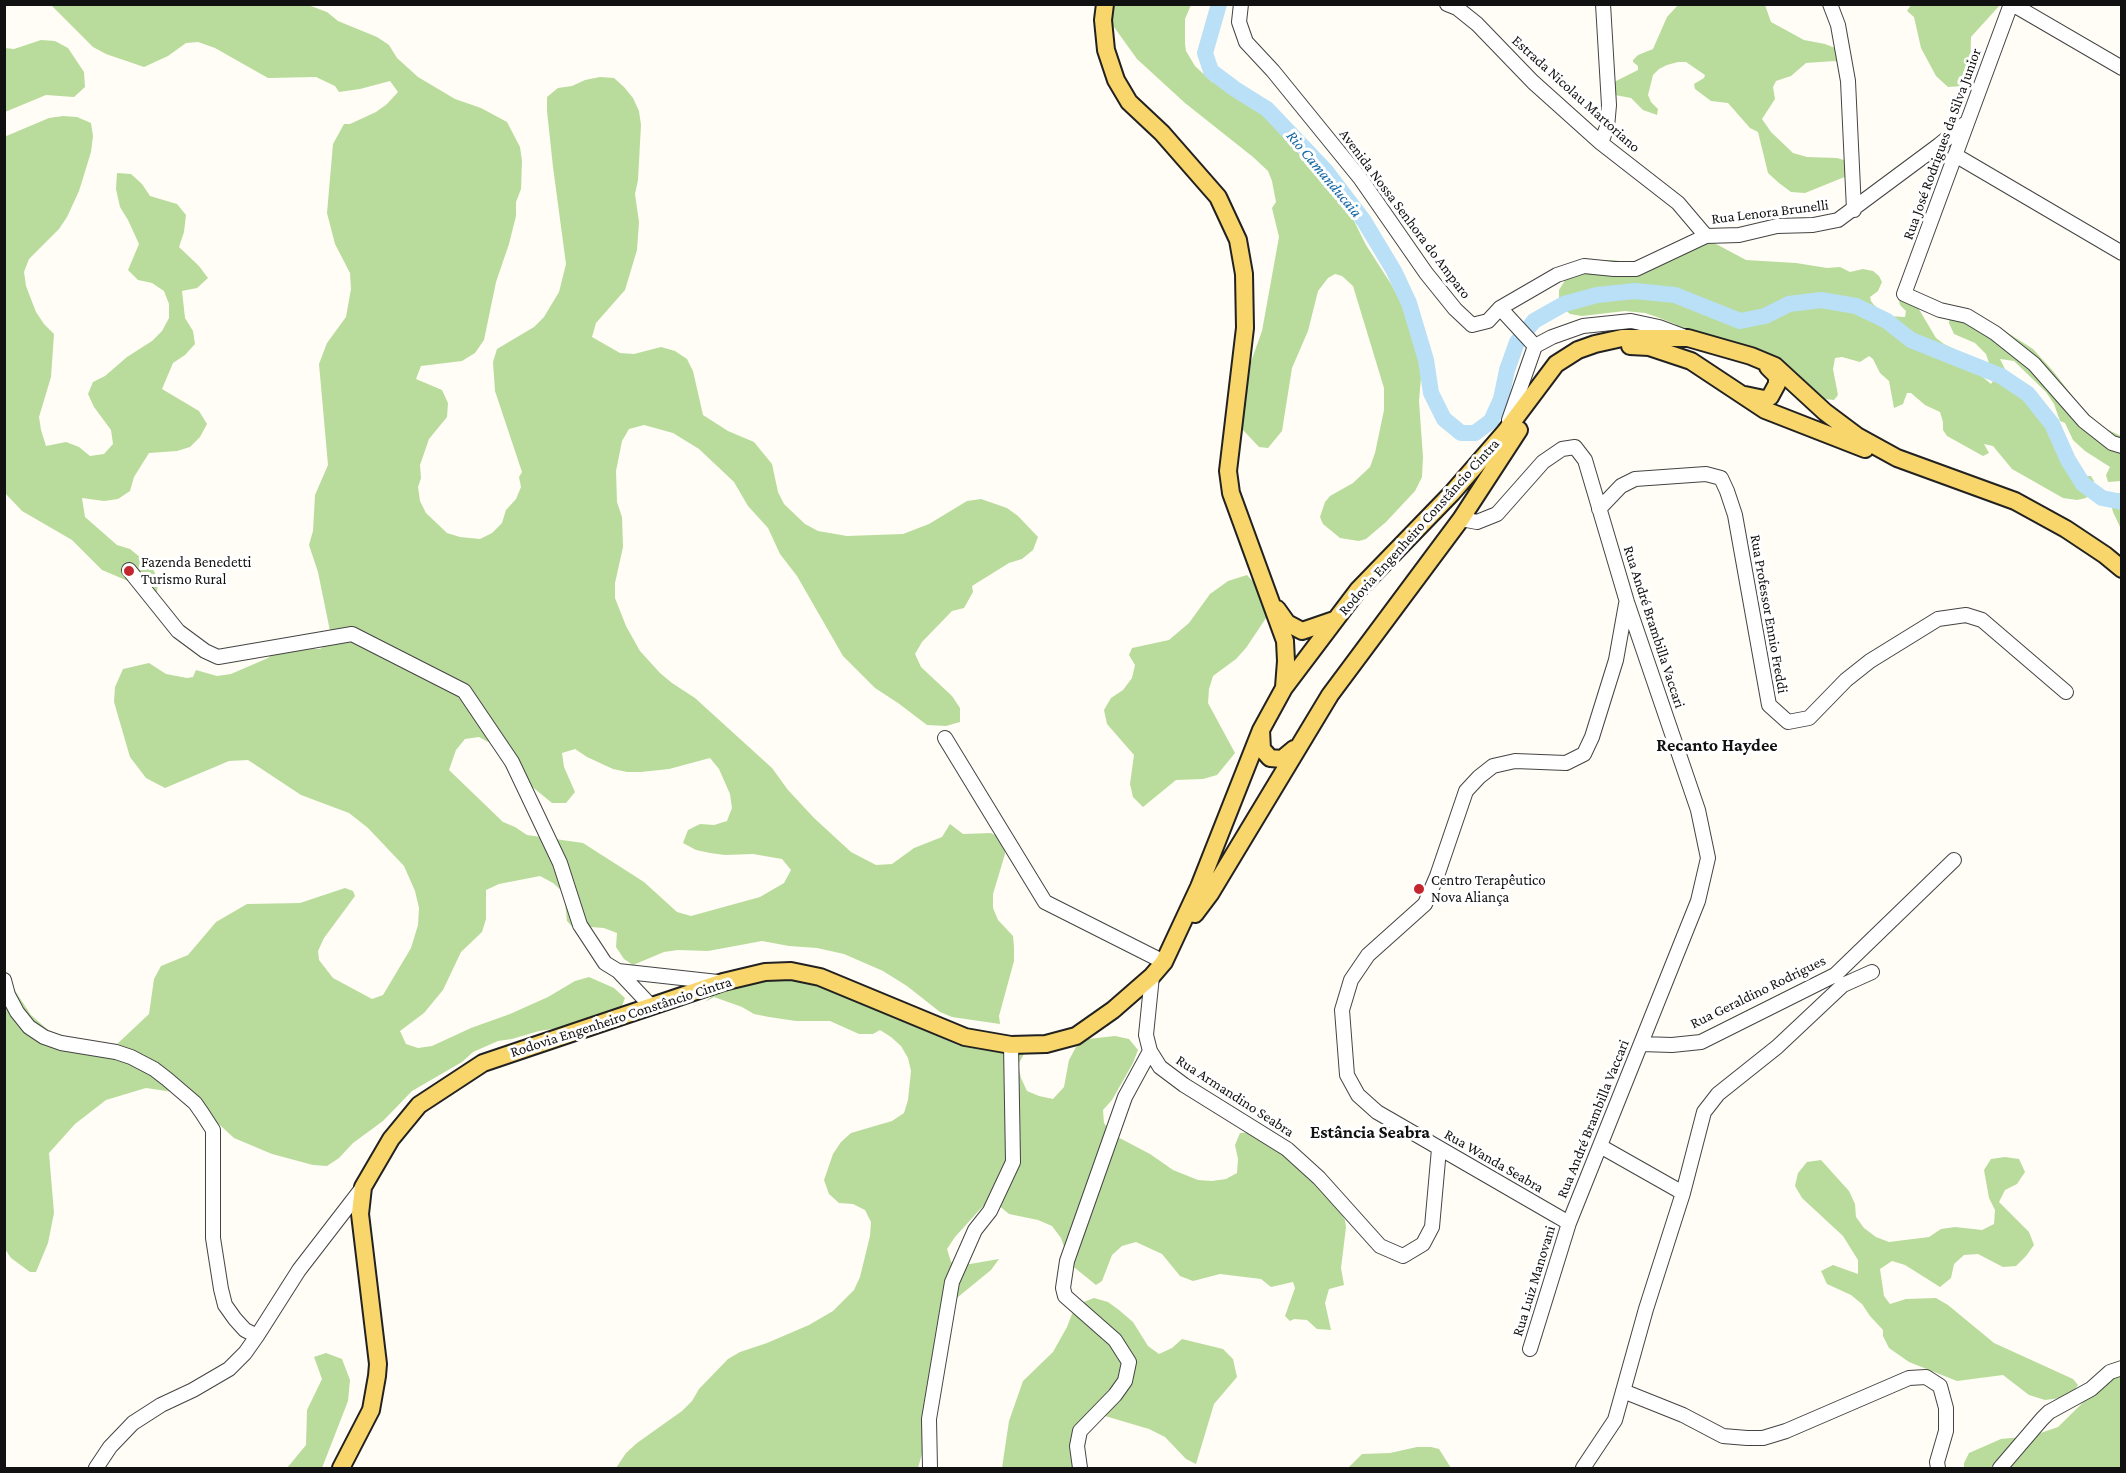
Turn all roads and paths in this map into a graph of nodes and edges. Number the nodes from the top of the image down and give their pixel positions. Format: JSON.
{"nodes":[{"id":1,"x":1104,"y":4,"type":"edge"},
{"id":2,"x":1241,"y":4,"type":"edge"},
{"id":3,"x":1448,"y":4,"type":"edge"},
{"id":4,"x":1603,"y":4,"type":"edge"},
{"id":5,"x":1830,"y":4,"type":"edge"},
{"id":6,"x":2011,"y":4,"type":"edge"},
{"id":7,"x":2121,"y":68,"type":"edge"},
{"id":8,"x":1968,"y":122,"type":"junction"},
{"id":9,"x":1601,"y":143,"type":"junction"},
{"id":10,"x":1955,"y":154,"type":"junction"},
{"id":11,"x":1854,"y":210,"type":"junction"},
{"id":12,"x":1706,"y":236,"type":"junction"},
{"id":13,"x":2121,"y":254,"type":"edge"},
{"id":14,"x":1504,"y":312,"type":"junction"},
{"id":15,"x":1688,"y":338,"type":"junction"},
{"id":16,"x":1532,"y":343,"type":"junction"},
{"id":17,"x":1751,"y":356,"type":"junction"},
{"id":18,"x":1736,"y":393,"type":"junction"},
{"id":19,"x":1505,"y":432,"type":"junction"},
{"id":20,"x":2121,"y":446,"type":"edge"},
{"id":21,"x":1897,"y":458,"type":"junction"},
{"id":22,"x":1599,"y":508,"type":"junction"},
{"id":23,"x":1461,"y":519,"type":"junction"},
{"id":24,"x":2121,"y":569,"type":"edge"},
{"id":25,"x":129,"y":570,"type":"dead end"},
{"id":26,"x":1272,"y":601,"type":"junction"},
{"id":27,"x":1627,"y":602,"type":"junction"},
{"id":28,"x":1335,"y":620,"type":"junction"},
{"id":29,"x":1284,"y":688,"type":"junction"},
{"id":30,"x":2066,"y":692,"type":"dead end"},
{"id":31,"x":1261,"y":730,"type":"junction"},
{"id":32,"x":945,"y":738,"type":"dead end"},
{"id":33,"x":1297,"y":747,"type":"junction"},
{"id":34,"x":1954,"y":860,"type":"dead end"},
{"id":35,"x":1174,"y":944,"type":"junction"},
{"id":36,"x":1164,"y":962,"type":"junction"},
{"id":37,"x":618,"y":971,"type":"junction"},
{"id":38,"x":1872,"y":972,"type":"dead end"},
{"id":39,"x":1152,"y":976,"type":"junction"},
{"id":40,"x":4,"y":980,"type":"edge"},
{"id":41,"x":723,"y":982,"type":"junction"},
{"id":42,"x":651,"y":1006,"type":"junction"},
{"id":43,"x":1641,"y":1044,"type":"junction"},
{"id":44,"x":1011,"y":1045,"type":"junction"},
{"id":45,"x":1150,"y":1052,"type":"junction"},
{"id":46,"x":1600,"y":1146,"type":"junction"},
{"id":47,"x":1439,"y":1149,"type":"junction"},
{"id":48,"x":363,"y":1187,"type":"junction"},
{"id":49,"x":1683,"y":1193,"type":"junction"},
{"id":50,"x":1569,"y":1222,"type":"junction"},
{"id":51,"x":257,"y":1336,"type":"junction"},
{"id":52,"x":1530,"y":1349,"type":"dead end"},
{"id":53,"x":2121,"y":1368,"type":"edge"},
{"id":54,"x":1623,"y":1390,"type":"junction"},
{"id":55,"x":96,"y":1468,"type":"edge"},
{"id":56,"x":341,"y":1468,"type":"edge"},
{"id":57,"x":930,"y":1468,"type":"edge"},
{"id":58,"x":1080,"y":1468,"type":"edge"},
{"id":59,"x":1583,"y":1468,"type":"edge"},
{"id":60,"x":1938,"y":1468,"type":"edge"},
{"id":61,"x":2000,"y":1468,"type":"edge"}],
"edges":[{"from":1,"to":26,"type":"main road"},
{"from":2,"to":14,"type":"street","name":"Avenida Nossa Senhora do Amparo"},
{"from":3,"to":9,"type":"street","name":"Estrada Nicolau Martoriano"},
{"from":4,"to":9,"type":"street"},
{"from":5,"to":11,"type":"street"},
{"from":6,"to":7,"type":"street"},
{"from":6,"to":8,"type":"street","name":"Rua José Rodrigues da Silva Junior"},
{"from":8,"to":10,"type":"street","name":"Rua José Rodrigues da Silva Junior"},
{"from":8,"to":11,"type":"street","name":"Rua Lenora Brunelli"},
{"from":9,"to":12,"type":"street","name":"Estrada Nicolau Martoriano"},
{"from":10,"to":13,"type":"street"},
{"from":10,"to":20,"type":"street","name":"Rua José Rodrigues da Silva Junior"},
{"from":11,"to":12,"type":"street","name":"Rua Lenora Brunelli"},
{"from":12,"to":14,"type":"street","name":"Rua Lenora Brunelli"},
{"from":14,"to":16,"type":"street"},
{"from":15,"to":16,"type":"street"},
{"from":15,"to":17,"type":"main road","name":"Rodovia Engenheiro Constâncio Cintra"},
{"from":15,"to":19,"type":"main road","name":"Rodovia Engenheiro Constâncio Cintra"},
{"from":16,"to":19,"type":"street"},
{"from":17,"to":18,"type":"main road"},
{"from":17,"to":21,"type":"main road","name":"Rodovia Engenheiro Constâncio Cintra"},
{"from":18,"to":21,"type":"main road","name":"Rodovia Engenheiro Constâncio Cintra"},
{"from":18,"to":23,"type":"main road","name":"Rodovia Engenheiro Constâncio Cintra"},
{"from":19,"to":28,"type":"main road","name":"Rodovia Engenheiro Constâncio Cintra"},
{"from":21,"to":24,"type":"main road","name":"Rodovia Engenheiro Constâncio Cintra"},
{"from":22,"to":23,"type":"street","name":"Rua André Brambilla Vaccari"},
{"from":22,"to":27,"type":"street","name":"Rua André Brambilla Vaccari"},
{"from":22,"to":30,"type":"street","name":"Rua Professor Ennio Freddi"},
{"from":23,"to":33,"type":"main road","name":"Rodovia Engenheiro Constâncio Cintra"},
{"from":25,"to":37,"type":"street"},
{"from":26,"to":28,"type":"main road"},
{"from":26,"to":29,"type":"main road"},
{"from":27,"to":43,"type":"street","name":"Rua André Brambilla Vaccari"},
{"from":27,"to":47,"type":"street","name":"Rua Wanda Seabra"},
{"from":28,"to":29,"type":"main road","name":"Rodovia Engenheiro Constâncio Cintra"},
{"from":29,"to":31,"type":"main road","name":"Rodovia Engenheiro Constâncio Cintra"},
{"from":31,"to":33,"type":"main road"},
{"from":31,"to":35,"type":"main road","name":"Rodovia Engenheiro Constâncio Cintra"},
{"from":32,"to":36,"type":"street"},
{"from":33,"to":35,"type":"main road","name":"Rodovia Engenheiro Constâncio Cintra"},
{"from":34,"to":43,"type":"street","name":"Rua Geraldino Rodrigues"},
{"from":35,"to":36,"type":"main road","name":"Rodovia Engenheiro Constâncio Cintra"},
{"from":36,"to":39,"type":"main road","name":"Rodovia Engenheiro Constâncio Cintra"},
{"from":37,"to":41,"type":"street"},
{"from":37,"to":42,"type":"street"},
{"from":38,"to":49,"type":"street"},
{"from":39,"to":44,"type":"main road","name":"Rodovia Engenheiro Constâncio Cintra"},
{"from":39,"to":45,"type":"street"},
{"from":40,"to":51,"type":"street"},
{"from":41,"to":42,"type":"main road","name":"Rodovia Engenheiro Constâncio Cintra"},
{"from":41,"to":44,"type":"main road","name":"Rodovia Engenheiro Constâncio Cintra"},
{"from":42,"to":48,"type":"main road","name":"Rodovia Engenheiro Constâncio Cintra"},
{"from":43,"to":46,"type":"street","name":"Rua André Brambilla Vaccari"},
{"from":44,"to":57,"type":"street"},
{"from":45,"to":47,"type":"street","name":"Rua Armandino Seabra"},
{"from":45,"to":58,"type":"street"},
{"from":46,"to":49,"type":"street"},
{"from":46,"to":50,"type":"street","name":"Rua André Brambilla Vaccari"},
{"from":47,"to":50,"type":"street","name":"Rua Wanda Seabra"},
{"from":48,"to":51,"type":"street"},
{"from":48,"to":56,"type":"main road","name":"Rodovia Engenheiro Constâncio Cintra"},
{"from":49,"to":54,"type":"street"},
{"from":50,"to":52,"type":"street","name":"Rua Luiz Manovani"},
{"from":51,"to":55,"type":"street"},
{"from":53,"to":61,"type":"street"},
{"from":54,"to":59,"type":"street"},
{"from":54,"to":60,"type":"street"}]}
